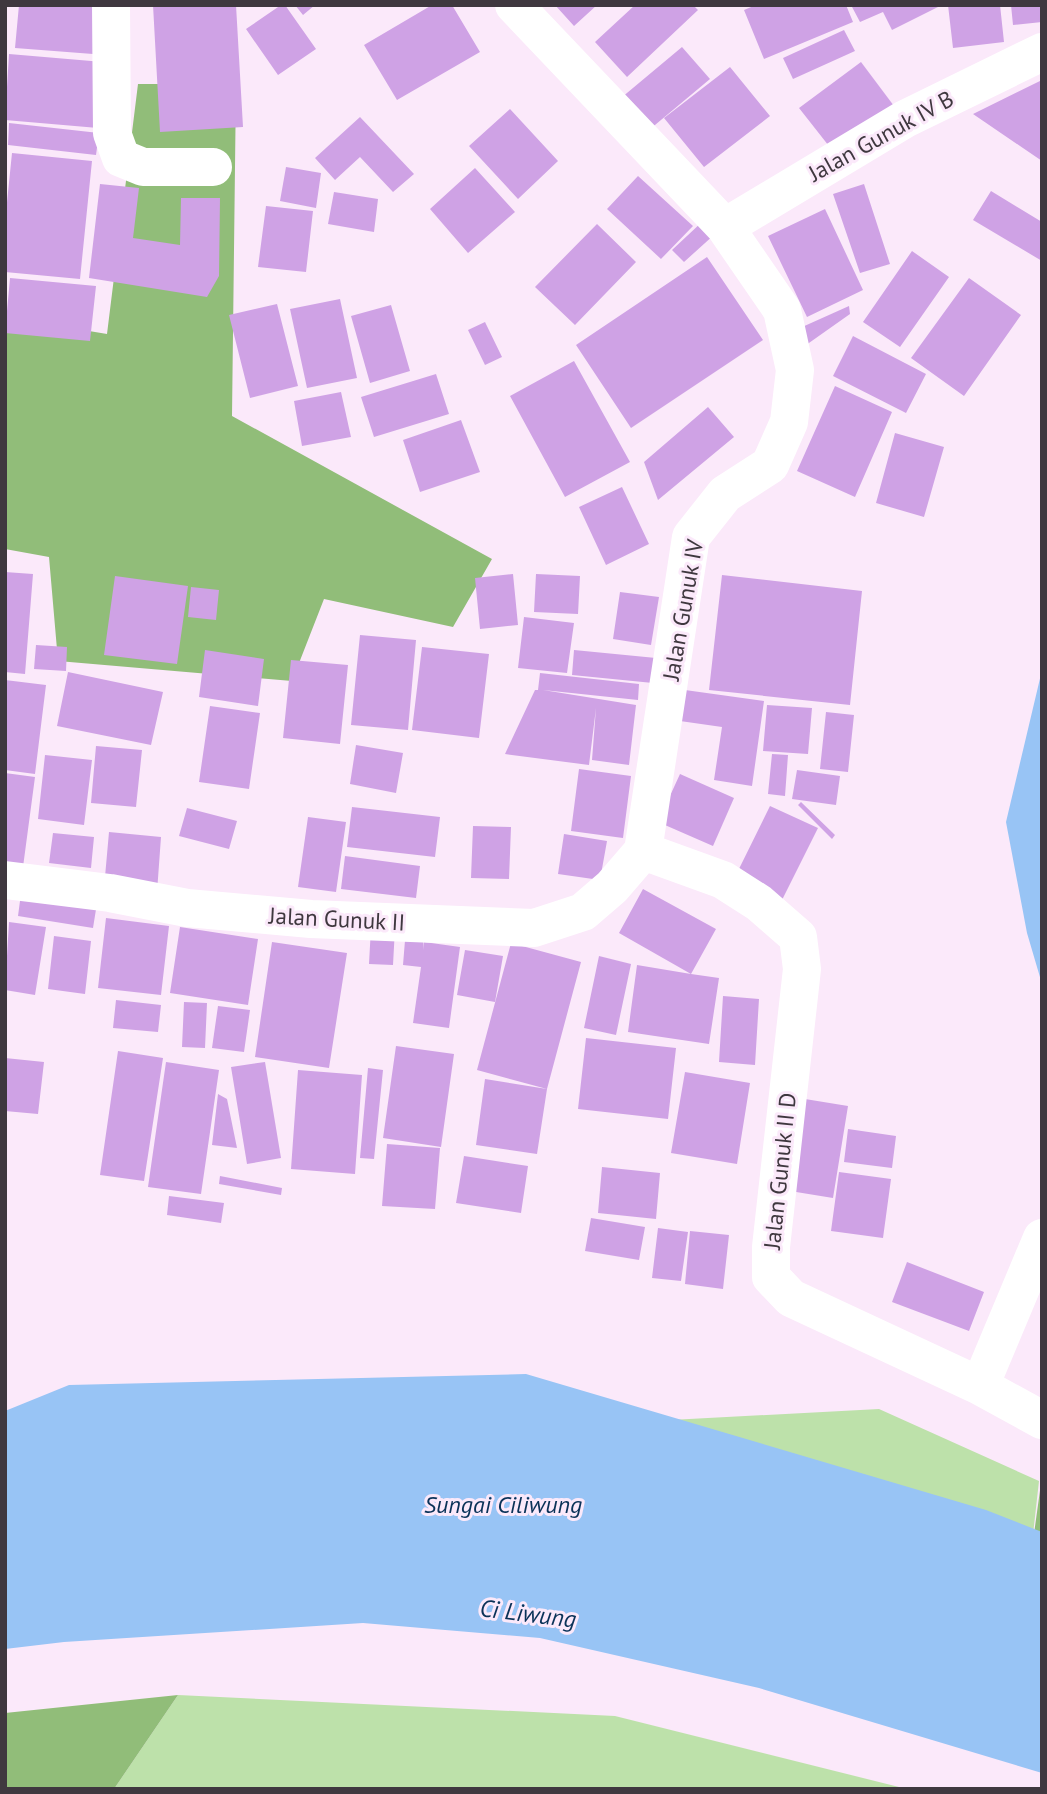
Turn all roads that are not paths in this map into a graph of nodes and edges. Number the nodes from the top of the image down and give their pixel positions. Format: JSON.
{"nodes":[{"id":1,"x":111,"y":5,"type":"edge"},
{"id":2,"x":514,"y":5,"type":"edge"},
{"id":3,"x":1042,"y":52,"type":"edge"},
{"id":4,"x":213,"y":167,"type":"dead end"},
{"id":5,"x":725,"y":227,"type":"junction"},
{"id":6,"x":643,"y":851,"type":"junction"},
{"id":7,"x":5,"y":880,"type":"edge"},
{"id":8,"x":1042,"y":1238,"type":"edge"},
{"id":9,"x":980,"y":1386,"type":"junction"},
{"id":10,"x":1042,"y":1420,"type":"edge"}],
"edges":[{"from":1,"to":4,"type":"street"},
{"from":2,"to":5,"type":"street","name":"Jalan Gunuk IV"},
{"from":3,"to":5,"type":"street","name":"Jalan Gunuk IV B"},
{"from":5,"to":6,"type":"street","name":"Jalan Gunuk IV"},
{"from":6,"to":7,"type":"street","name":"Jalan Gunuk II"},
{"from":6,"to":9,"type":"street","name":"Jalan Gunuk II D"},
{"from":8,"to":9,"type":"street"},
{"from":9,"to":10,"type":"street","name":"Jalan Gunuk II D"}]}
